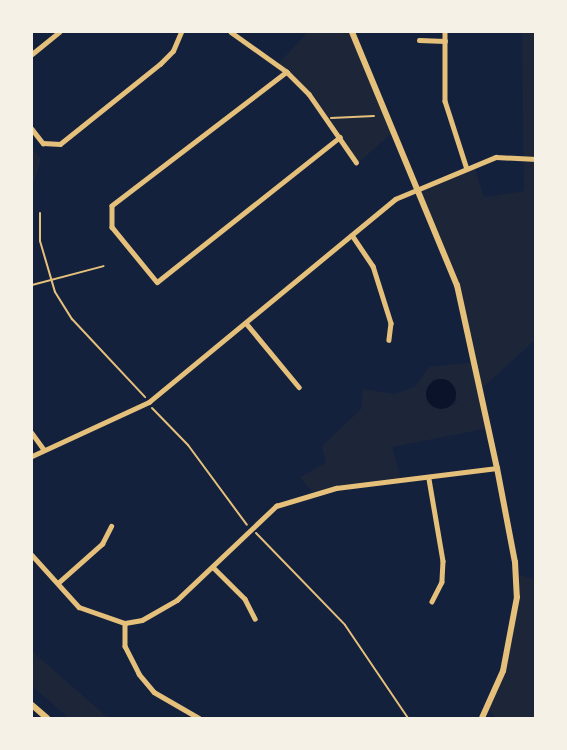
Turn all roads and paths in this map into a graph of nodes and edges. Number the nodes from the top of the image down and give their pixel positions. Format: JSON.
{"nodes":[{"id":1,"x":59,"y":32,"type":"edge"},
{"id":2,"x":181,"y":32,"type":"edge"},
{"id":3,"x":230,"y":32,"type":"edge"},
{"id":4,"x":352,"y":32,"type":"edge"},
{"id":5,"x":445,"y":32,"type":"edge"},
{"id":6,"x":419,"y":40,"type":"dead end"},
{"id":7,"x":445,"y":41,"type":"junction"},
{"id":8,"x":32,"y":54,"type":"edge"},
{"id":9,"x":287,"y":72,"type":"junction"},
{"id":10,"x":374,"y":116,"type":"dead end"},
{"id":11,"x":327,"y":119,"type":"junction"},
{"id":12,"x":32,"y":129,"type":"edge"},
{"id":13,"x":341,"y":137,"type":"junction"},
{"id":14,"x":536,"y":159,"type":"edge"},
{"id":15,"x":356,"y":162,"type":"dead end"},
{"id":16,"x":467,"y":169,"type":"junction"},
{"id":17,"x":418,"y":188,"type":"junction"},
{"id":18,"x":40,"y":214,"type":"dead end"},
{"id":19,"x":352,"y":235,"type":"junction"},
{"id":20,"x":104,"y":266,"type":"dead end"},
{"id":21,"x":50,"y":278,"type":"junction"},
{"id":22,"x":32,"y":285,"type":"edge"},
{"id":23,"x":246,"y":323,"type":"junction"},
{"id":24,"x":389,"y":340,"type":"dead end"},
{"id":25,"x":299,"y":387,"type":"dead end"},
{"id":26,"x":149,"y":402,"type":"junction"},
{"id":27,"x":32,"y":433,"type":"edge"},
{"id":28,"x":43,"y":448,"type":"junction"},
{"id":29,"x":32,"y":456,"type":"edge"},
{"id":30,"x":497,"y":468,"type":"junction"},
{"id":31,"x":429,"y":479,"type":"junction"},
{"id":32,"x":111,"y":526,"type":"dead end"},
{"id":33,"x":251,"y":529,"type":"junction"},
{"id":34,"x":32,"y":555,"type":"edge"},
{"id":35,"x":213,"y":567,"type":"junction"},
{"id":36,"x":58,"y":584,"type":"junction"},
{"id":37,"x":432,"y":602,"type":"dead end"},
{"id":38,"x":254,"y":619,"type":"dead end"},
{"id":39,"x":125,"y":624,"type":"junction"},
{"id":40,"x":32,"y":705,"type":"edge"},
{"id":41,"x":47,"y":719,"type":"edge"},
{"id":42,"x":199,"y":719,"type":"edge"},
{"id":43,"x":408,"y":719,"type":"edge"},
{"id":44,"x":482,"y":719,"type":"edge"}],
"edges":[{"from":1,"to":8,"type":"street"},
{"from":2,"to":12,"type":"street"},
{"from":3,"to":9,"type":"street"},
{"from":4,"to":17,"type":"main road"},
{"from":5,"to":7,"type":"street"},
{"from":6,"to":7,"type":"street"},
{"from":7,"to":16,"type":"street"},
{"from":9,"to":11,"type":"street"},
{"from":9,"to":13,"type":"street"},
{"from":10,"to":11,"type":"path"},
{"from":11,"to":13,"type":"street"},
{"from":13,"to":15,"type":"street"},
{"from":14,"to":16,"type":"street"},
{"from":16,"to":17,"type":"street"},
{"from":17,"to":19,"type":"street"},
{"from":17,"to":30,"type":"main road"},
{"from":18,"to":21,"type":"path"},
{"from":19,"to":23,"type":"street"},
{"from":19,"to":24,"type":"street"},
{"from":20,"to":21,"type":"path"},
{"from":21,"to":22,"type":"path"},
{"from":21,"to":26,"type":"path"},
{"from":23,"to":25,"type":"street"},
{"from":23,"to":26,"type":"street"},
{"from":26,"to":28,"type":"street"},
{"from":26,"to":33,"type":"path"},
{"from":27,"to":28,"type":"street"},
{"from":28,"to":29,"type":"street"},
{"from":30,"to":31,"type":"street"},
{"from":30,"to":44,"type":"main road"},
{"from":31,"to":33,"type":"street"},
{"from":31,"to":37,"type":"street"},
{"from":32,"to":36,"type":"street"},
{"from":33,"to":35,"type":"street"},
{"from":33,"to":43,"type":"path"},
{"from":34,"to":36,"type":"street"},
{"from":35,"to":38,"type":"street"},
{"from":35,"to":39,"type":"street"},
{"from":36,"to":39,"type":"street"},
{"from":39,"to":42,"type":"street"},
{"from":40,"to":41,"type":"main road"}]}
